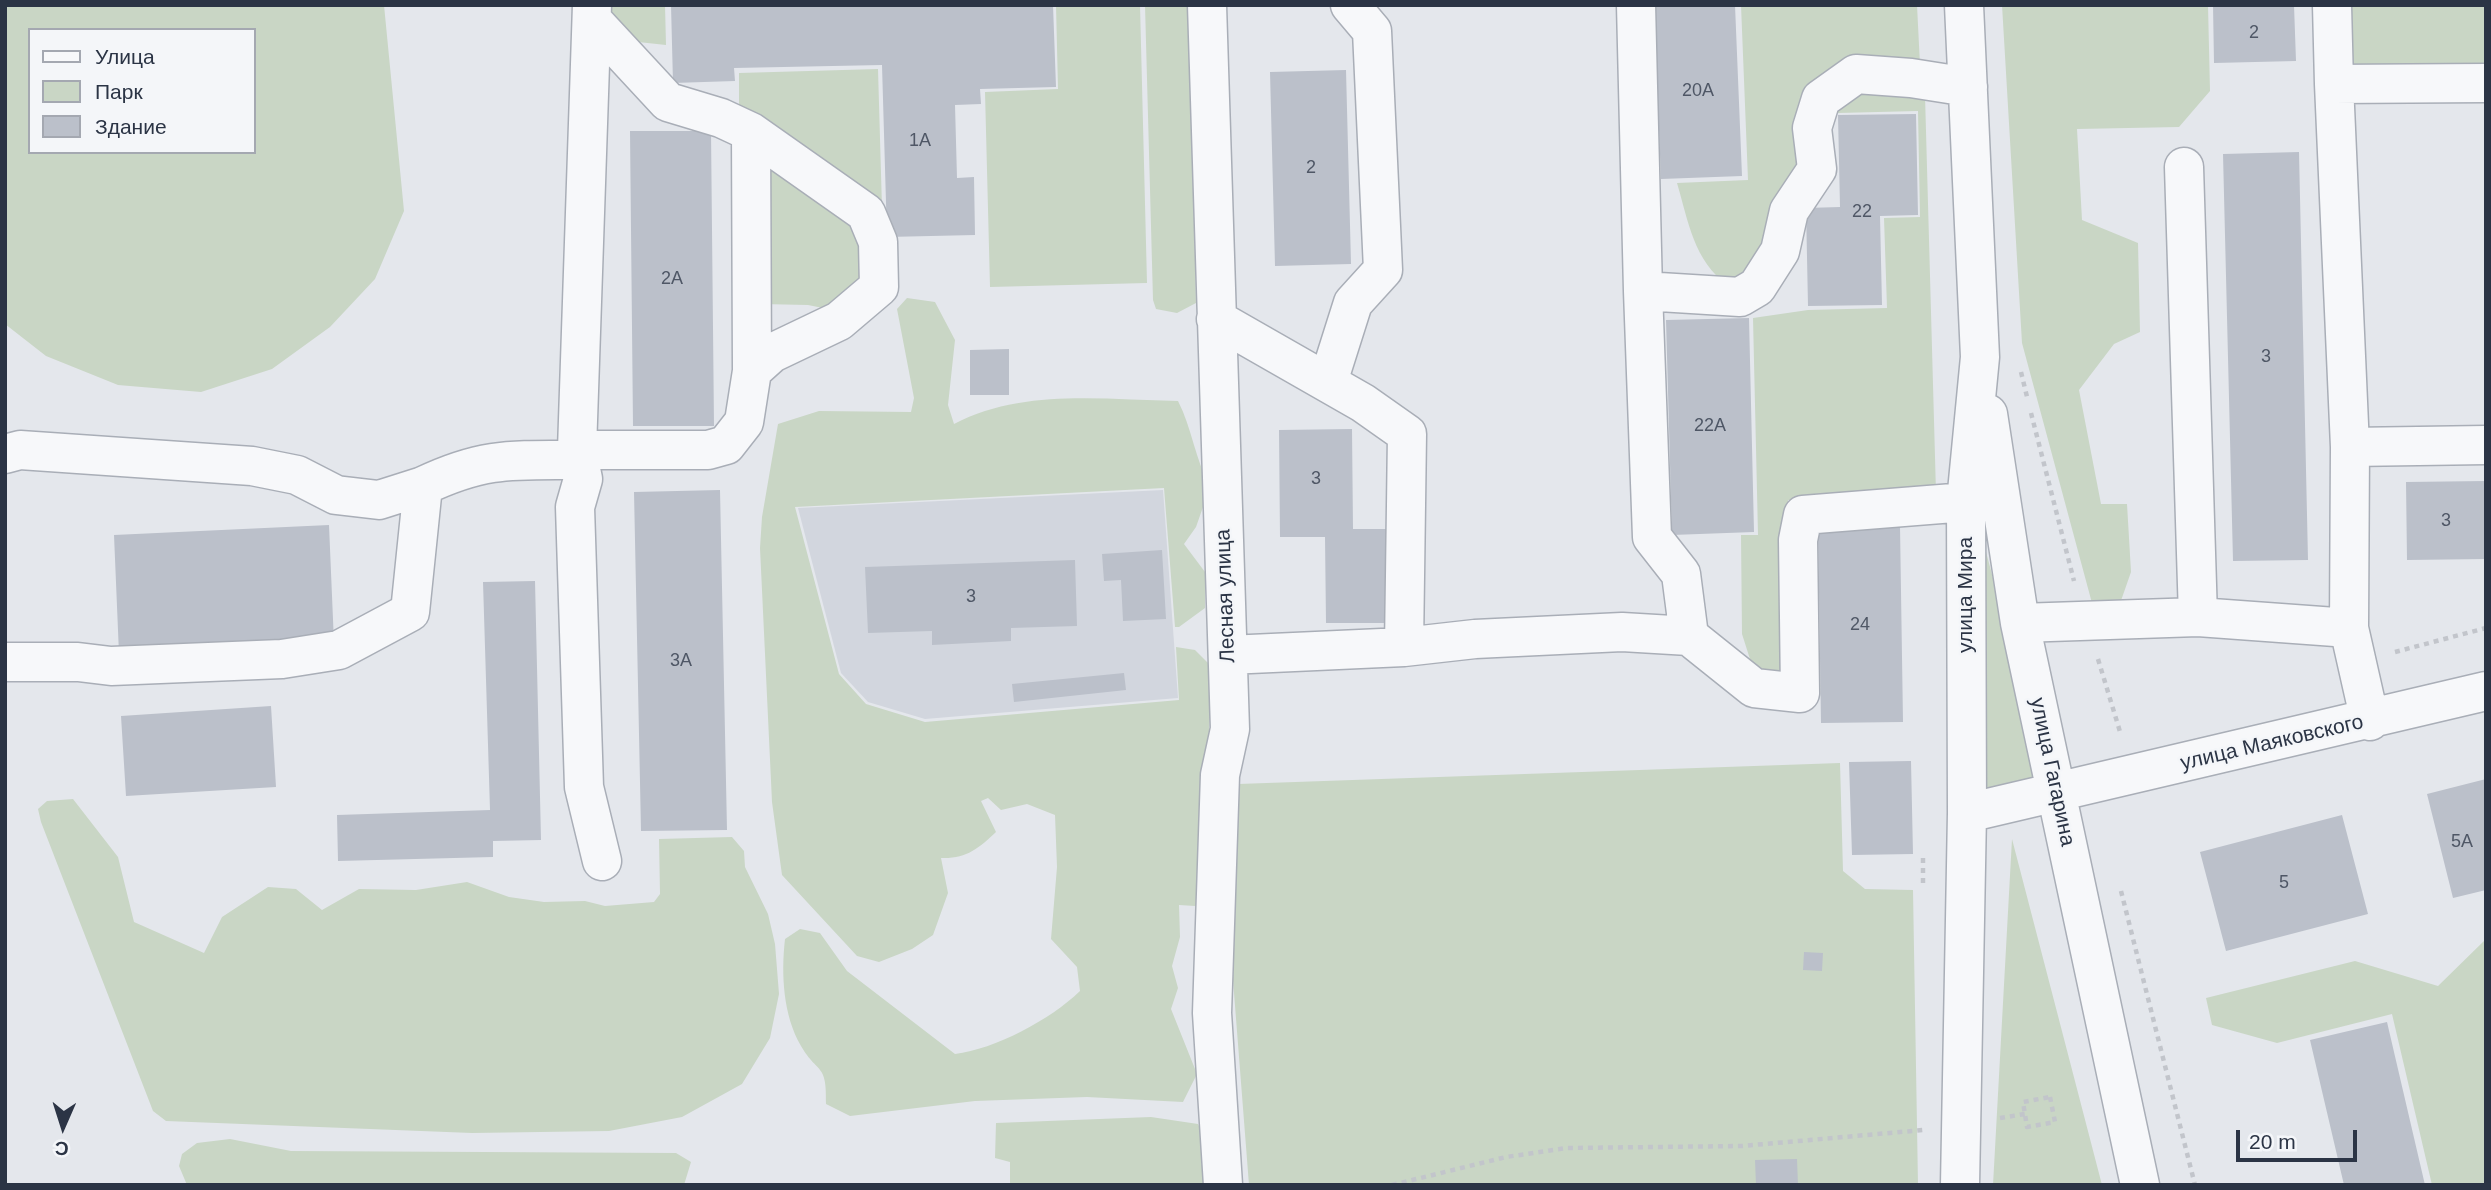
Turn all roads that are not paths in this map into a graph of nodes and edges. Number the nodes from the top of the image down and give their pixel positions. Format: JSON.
{"nodes":[{"id":1,"x":1207,"y":5,"type":"edge"},
{"id":2,"x":1350,"y":5,"type":"edge"},
{"id":3,"x":1636,"y":5,"type":"edge"},
{"id":4,"x":1964,"y":5,"type":"edge"},
{"id":5,"x":2332,"y":5,"type":"edge"},
{"id":6,"x":592,"y":13,"type":"edge"},
{"id":7,"x":2486,"y":83,"type":"edge"},
{"id":8,"x":2334,"y":85,"type":"junction"},
{"id":9,"x":1968,"y":88,"type":"junction"},
{"id":10,"x":751,"y":132,"type":"junction"},
{"id":11,"x":2184,"y":167,"type":"dead end"},
{"id":12,"x":1643,"y":291,"type":"junction"},
{"id":13,"x":1216,"y":319,"type":"junction"},
{"id":14,"x":1980,"y":357,"type":"junction"},
{"id":15,"x":752,"y":371,"type":"junction"},
{"id":16,"x":1328,"y":382,"type":"junction"},
{"id":17,"x":2486,"y":444,"type":"edge"},
{"id":18,"x":2350,"y":447,"type":"junction"},
{"id":19,"x":5,"y":454,"type":"edge"},
{"id":20,"x":578,"y":455,"type":"junction"},
{"id":21,"x":423,"y":486,"type":"junction"},
{"id":22,"x":1966,"y":502,"type":"junction"},
{"id":23,"x":2198,"y":617,"type":"junction"},
{"id":24,"x":2020,"y":623,"type":"junction"},
{"id":25,"x":1689,"y":636,"type":"junction"},
{"id":26,"x":2353,"y":645,"type":"junction"},
{"id":27,"x":1404,"y":647,"type":"junction"},
{"id":28,"x":1228,"y":655,"type":"junction"},
{"id":29,"x":5,"y":662,"type":"edge"},
{"id":30,"x":2486,"y":691,"type":"edge"},
{"id":31,"x":2370,"y":721,"type":"junction"},
{"id":32,"x":2057,"y":792,"type":"junction"},
{"id":33,"x":1967,"y":813,"type":"junction"},
{"id":34,"x":602,"y":861,"type":"dead end"},
{"id":35,"x":1223,"y":1185,"type":"edge"},
{"id":36,"x":1960,"y":1185,"type":"edge"},
{"id":37,"x":2140,"y":1185,"type":"edge"}],
"edges":[{"from":1,"to":13,"type":"street","name":"Лесная улица"},
{"from":2,"to":16,"type":"street"},
{"from":3,"to":12,"type":"street"},
{"from":4,"to":9,"type":"street","name":"улица Мира"},
{"from":5,"to":8,"type":"street"},
{"from":6,"to":10,"type":"street"},
{"from":6,"to":20,"type":"street"},
{"from":7,"to":8,"type":"street"},
{"from":8,"to":18,"type":"street"},
{"from":9,"to":12,"type":"street"},
{"from":9,"to":14,"type":"street","name":"улица Мира"},
{"from":10,"to":15,"type":"street"},
{"from":10,"to":15,"type":"street"},
{"from":11,"to":23,"type":"street"},
{"from":12,"to":25,"type":"street"},
{"from":13,"to":16,"type":"street"},
{"from":13,"to":28,"type":"street","name":"Лесная улица"},
{"from":14,"to":22,"type":"street","name":"улица Мира"},
{"from":14,"to":24,"type":"street","name":"улица Гагарина"},
{"from":15,"to":20,"type":"street"},
{"from":16,"to":27,"type":"street"},
{"from":17,"to":18,"type":"street"},
{"from":18,"to":26,"type":"street"},
{"from":19,"to":21,"type":"street"},
{"from":20,"to":21,"type":"street"},
{"from":20,"to":34,"type":"street"},
{"from":21,"to":29,"type":"street"},
{"from":22,"to":25,"type":"street"},
{"from":22,"to":33,"type":"street","name":"улица Мира"},
{"from":23,"to":24,"type":"street"},
{"from":23,"to":26,"type":"street"},
{"from":24,"to":32,"type":"street","name":"улица Гагарина"},
{"from":25,"to":27,"type":"street"},
{"from":26,"to":31,"type":"street"},
{"from":27,"to":28,"type":"street"},
{"from":28,"to":35,"type":"street","name":"Лесная улица"},
{"from":30,"to":31,"type":"street","name":"улица Маяковского"},
{"from":31,"to":32,"type":"street","name":"улица Маяковского"},
{"from":32,"to":33,"type":"street","name":"улица Маяковского"},
{"from":32,"to":37,"type":"street","name":"улица Гагарина"},
{"from":33,"to":36,"type":"street","name":"улица Мира"}]}
